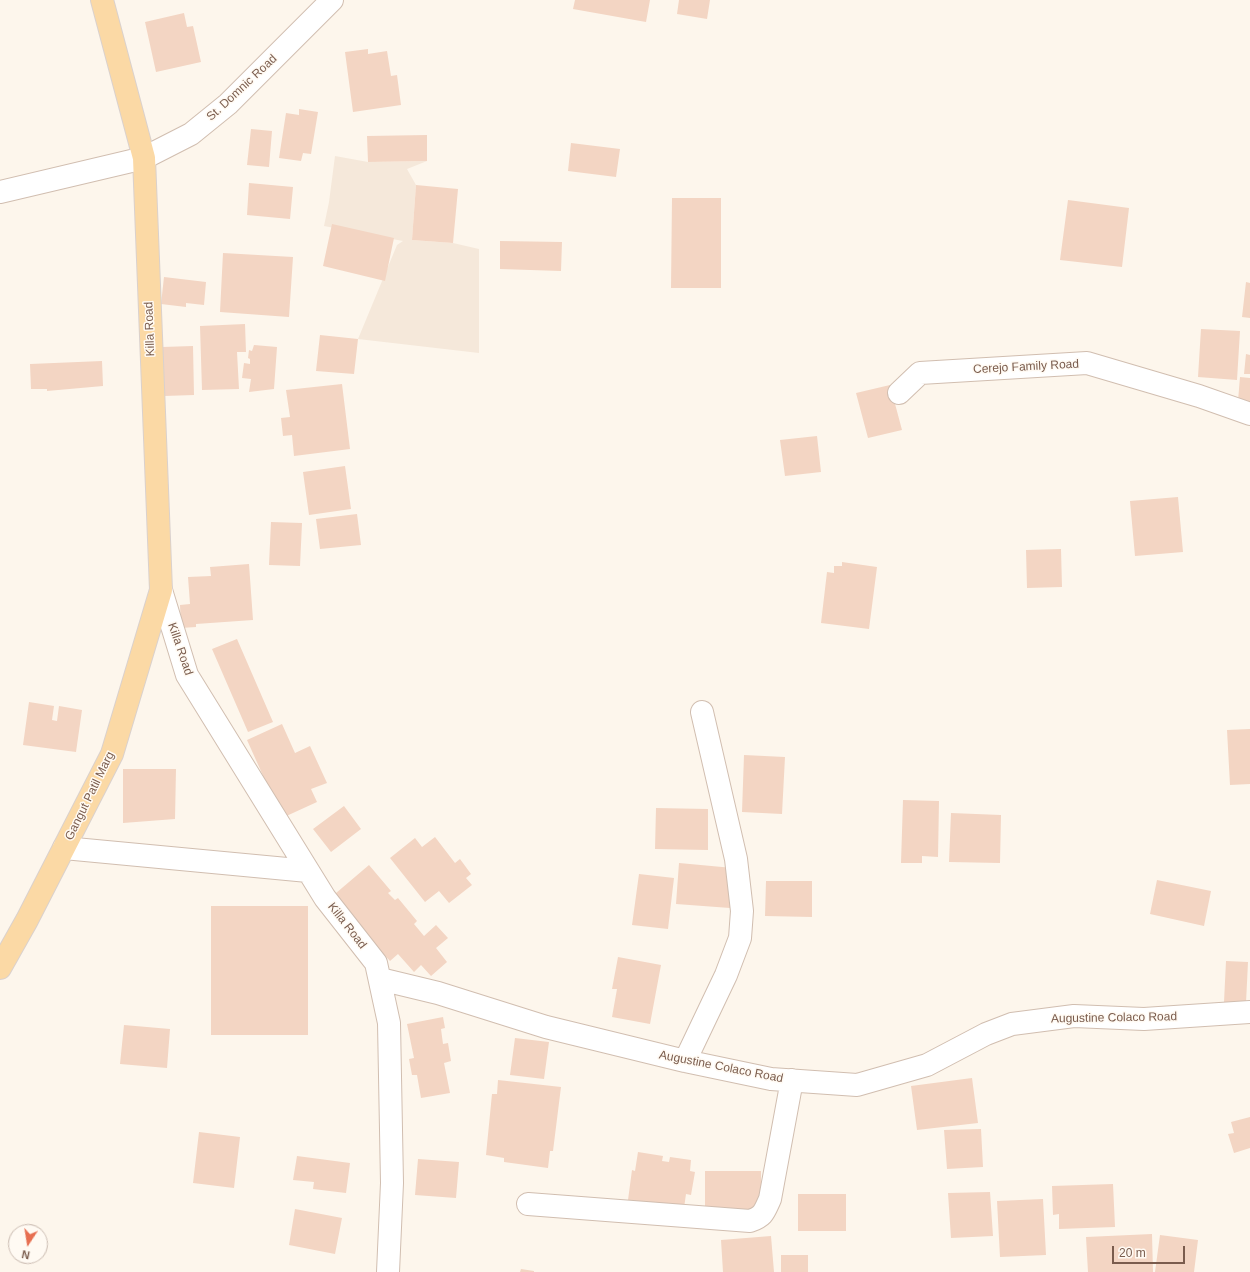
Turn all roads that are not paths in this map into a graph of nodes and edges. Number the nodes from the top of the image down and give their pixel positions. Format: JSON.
{"nodes":[{"id":1,"x":102,"y":0,"type":"edge"},
{"id":2,"x":332,"y":0,"type":"edge"},
{"id":3,"x":144,"y":158,"type":"junction"},
{"id":4,"x":0,"y":192,"type":"edge"},
{"id":5,"x":899,"y":393,"type":"dead end"},
{"id":6,"x":1250,"y":414,"type":"edge"},
{"id":7,"x":161,"y":590,"type":"junction"},
{"id":8,"x":702,"y":712,"type":"dead end"},
{"id":9,"x":64,"y":848,"type":"junction"},
{"id":10,"x":308,"y":872,"type":"junction"},
{"id":11,"x":0,"y":968,"type":"edge"},
{"id":12,"x":380,"y":979,"type":"junction"},
{"id":13,"x":1250,"y":1012,"type":"edge"},
{"id":14,"x":685,"y":1061,"type":"junction"},
{"id":15,"x":792,"y":1080,"type":"junction"},
{"id":16,"x":528,"y":1204,"type":"dead end"},
{"id":17,"x":388,"y":1272,"type":"edge"}],
"edges":[{"from":1,"to":3,"type":"main road","name":"Killa Road"},
{"from":2,"to":3,"type":"street","name":"St. Domnic Road"},
{"from":3,"to":4,"type":"street","name":"St. Domnic Road"},
{"from":3,"to":7,"type":"main road","name":"Killa Road"},
{"from":5,"to":6,"type":"street","name":"Cerejo Family Road"},
{"from":7,"to":9,"type":"main road","name":"Gangut Patil Marg"},
{"from":7,"to":10,"type":"street","name":"Killa Road"},
{"from":8,"to":14,"type":"street"},
{"from":9,"to":10,"type":"street"},
{"from":9,"to":11,"type":"main road","name":"Gangut Patil Marg"},
{"from":10,"to":12,"type":"street","name":"Killa Road"},
{"from":12,"to":14,"type":"street","name":"Augustine Colaco Road"},
{"from":12,"to":17,"type":"street","name":"Killa Road"},
{"from":13,"to":15,"type":"street","name":"Augustine Colaco Road"},
{"from":14,"to":15,"type":"street","name":"Augustine Colaco Road"},
{"from":15,"to":16,"type":"street"}]}
